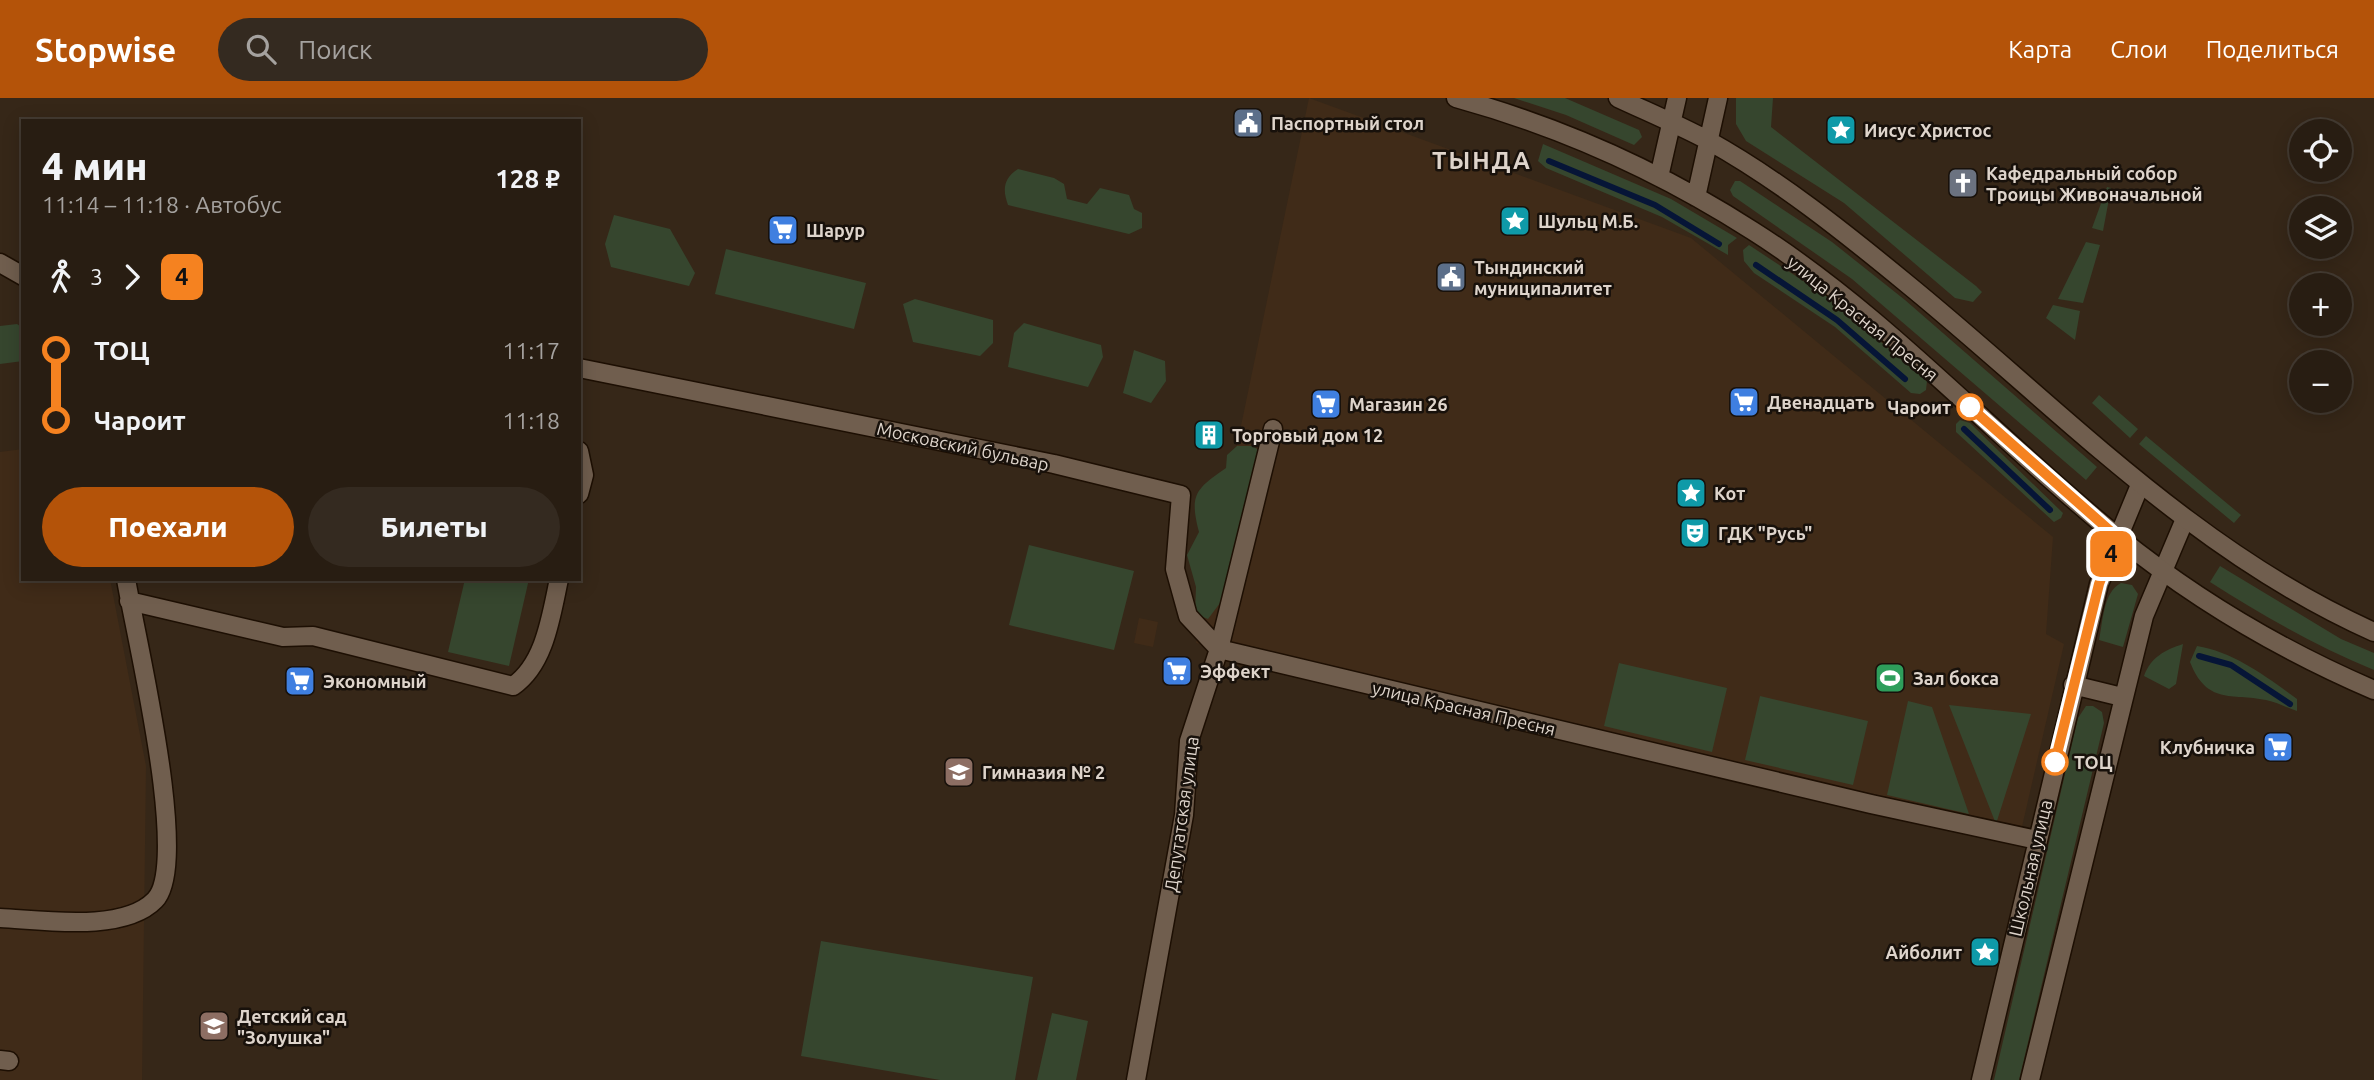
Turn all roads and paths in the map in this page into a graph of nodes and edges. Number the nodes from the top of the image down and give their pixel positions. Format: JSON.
{"nodes":[{"id":1,"x":1456,"y":98,"type":"edge"},
{"id":2,"x":1618,"y":98,"type":"edge"},
{"id":3,"x":1677,"y":98,"type":"edge"},
{"id":4,"x":1713,"y":99,"type":"edge"},
{"id":5,"x":1671,"y":122,"type":"junction"},
{"id":6,"x":1709,"y":142,"type":"junction"},
{"id":7,"x":1659,"y":177,"type":"junction"},
{"id":8,"x":1696,"y":197,"type":"junction"},
{"id":9,"x":0,"y":263,"type":"edge"},
{"id":10,"x":21,"y":275,"type":"edge"},
{"id":11,"x":581,"y":368,"type":"edge"},
{"id":12,"x":1273,"y":429,"type":"dead end"},
{"id":13,"x":581,"y":461,"type":"edge"},
{"id":14,"x":2140,"y":485,"type":"junction"},
{"id":15,"x":581,"y":486,"type":"edge"},
{"id":16,"x":2185,"y":519,"type":"junction"},
{"id":17,"x":2117,"y":537,"type":"junction"},
{"id":18,"x":2162,"y":569,"type":"junction"},
{"id":19,"x":126,"y":581,"type":"edge"},
{"id":20,"x":559,"y":581,"type":"edge"},
{"id":21,"x":129,"y":601,"type":"junction"},
{"id":22,"x":2374,"y":632,"type":"edge"},
{"id":23,"x":1219,"y":649,"type":"junction"},
{"id":24,"x":2073,"y":685,"type":"junction"},
{"id":25,"x":2374,"y":690,"type":"edge"},
{"id":26,"x":2122,"y":697,"type":"junction"},
{"id":27,"x":2037,"y":840,"type":"junction"},
{"id":28,"x":0,"y":918,"type":"edge"},
{"id":29,"x":1136,"y":1080,"type":"edge"},
{"id":30,"x":1981,"y":1080,"type":"edge"},
{"id":31,"x":2029,"y":1080,"type":"edge"}],
"edges":[{"from":1,"to":7,"type":"street","name":"улица Красная Пресня"},
{"from":2,"to":5,"type":"street"},
{"from":3,"to":5,"type":"street"},
{"from":4,"to":6,"type":"street"},
{"from":5,"to":6,"type":"street"},
{"from":5,"to":7,"type":"street"},
{"from":6,"to":8,"type":"street"},
{"from":6,"to":14,"type":"street"},
{"from":7,"to":8,"type":"street","name":"улица Красная Пресня"},
{"from":8,"to":17,"type":"street","name":"улица Красная Пресня"},
{"from":9,"to":10,"type":"street"},
{"from":11,"to":23,"type":"street","name":"Московский бульвар"},
{"from":12,"to":23,"type":"street","name":"Депутатская улица"},
{"from":13,"to":15,"type":"street"},
{"from":14,"to":16,"type":"street"},
{"from":14,"to":17,"type":"street","name":"Школьная улица"},
{"from":16,"to":18,"type":"street"},
{"from":16,"to":22,"type":"street"},
{"from":17,"to":18,"type":"street","name":"улица Красная Пресня"},
{"from":17,"to":24,"type":"street","name":"Школьная улица"},
{"from":18,"to":25,"type":"street","name":"улица Красная Пресня"},
{"from":18,"to":26,"type":"street"},
{"from":19,"to":21,"type":"street"},
{"from":20,"to":21,"type":"street"},
{"from":21,"to":28,"type":"street"},
{"from":23,"to":27,"type":"street","name":"улица Красная Пресня"},
{"from":23,"to":29,"type":"street","name":"Депутатская улица"},
{"from":24,"to":26,"type":"street"},
{"from":24,"to":27,"type":"street","name":"Школьная улица"},
{"from":26,"to":31,"type":"street"},
{"from":27,"to":30,"type":"street","name":"Школьная улица"}]}
